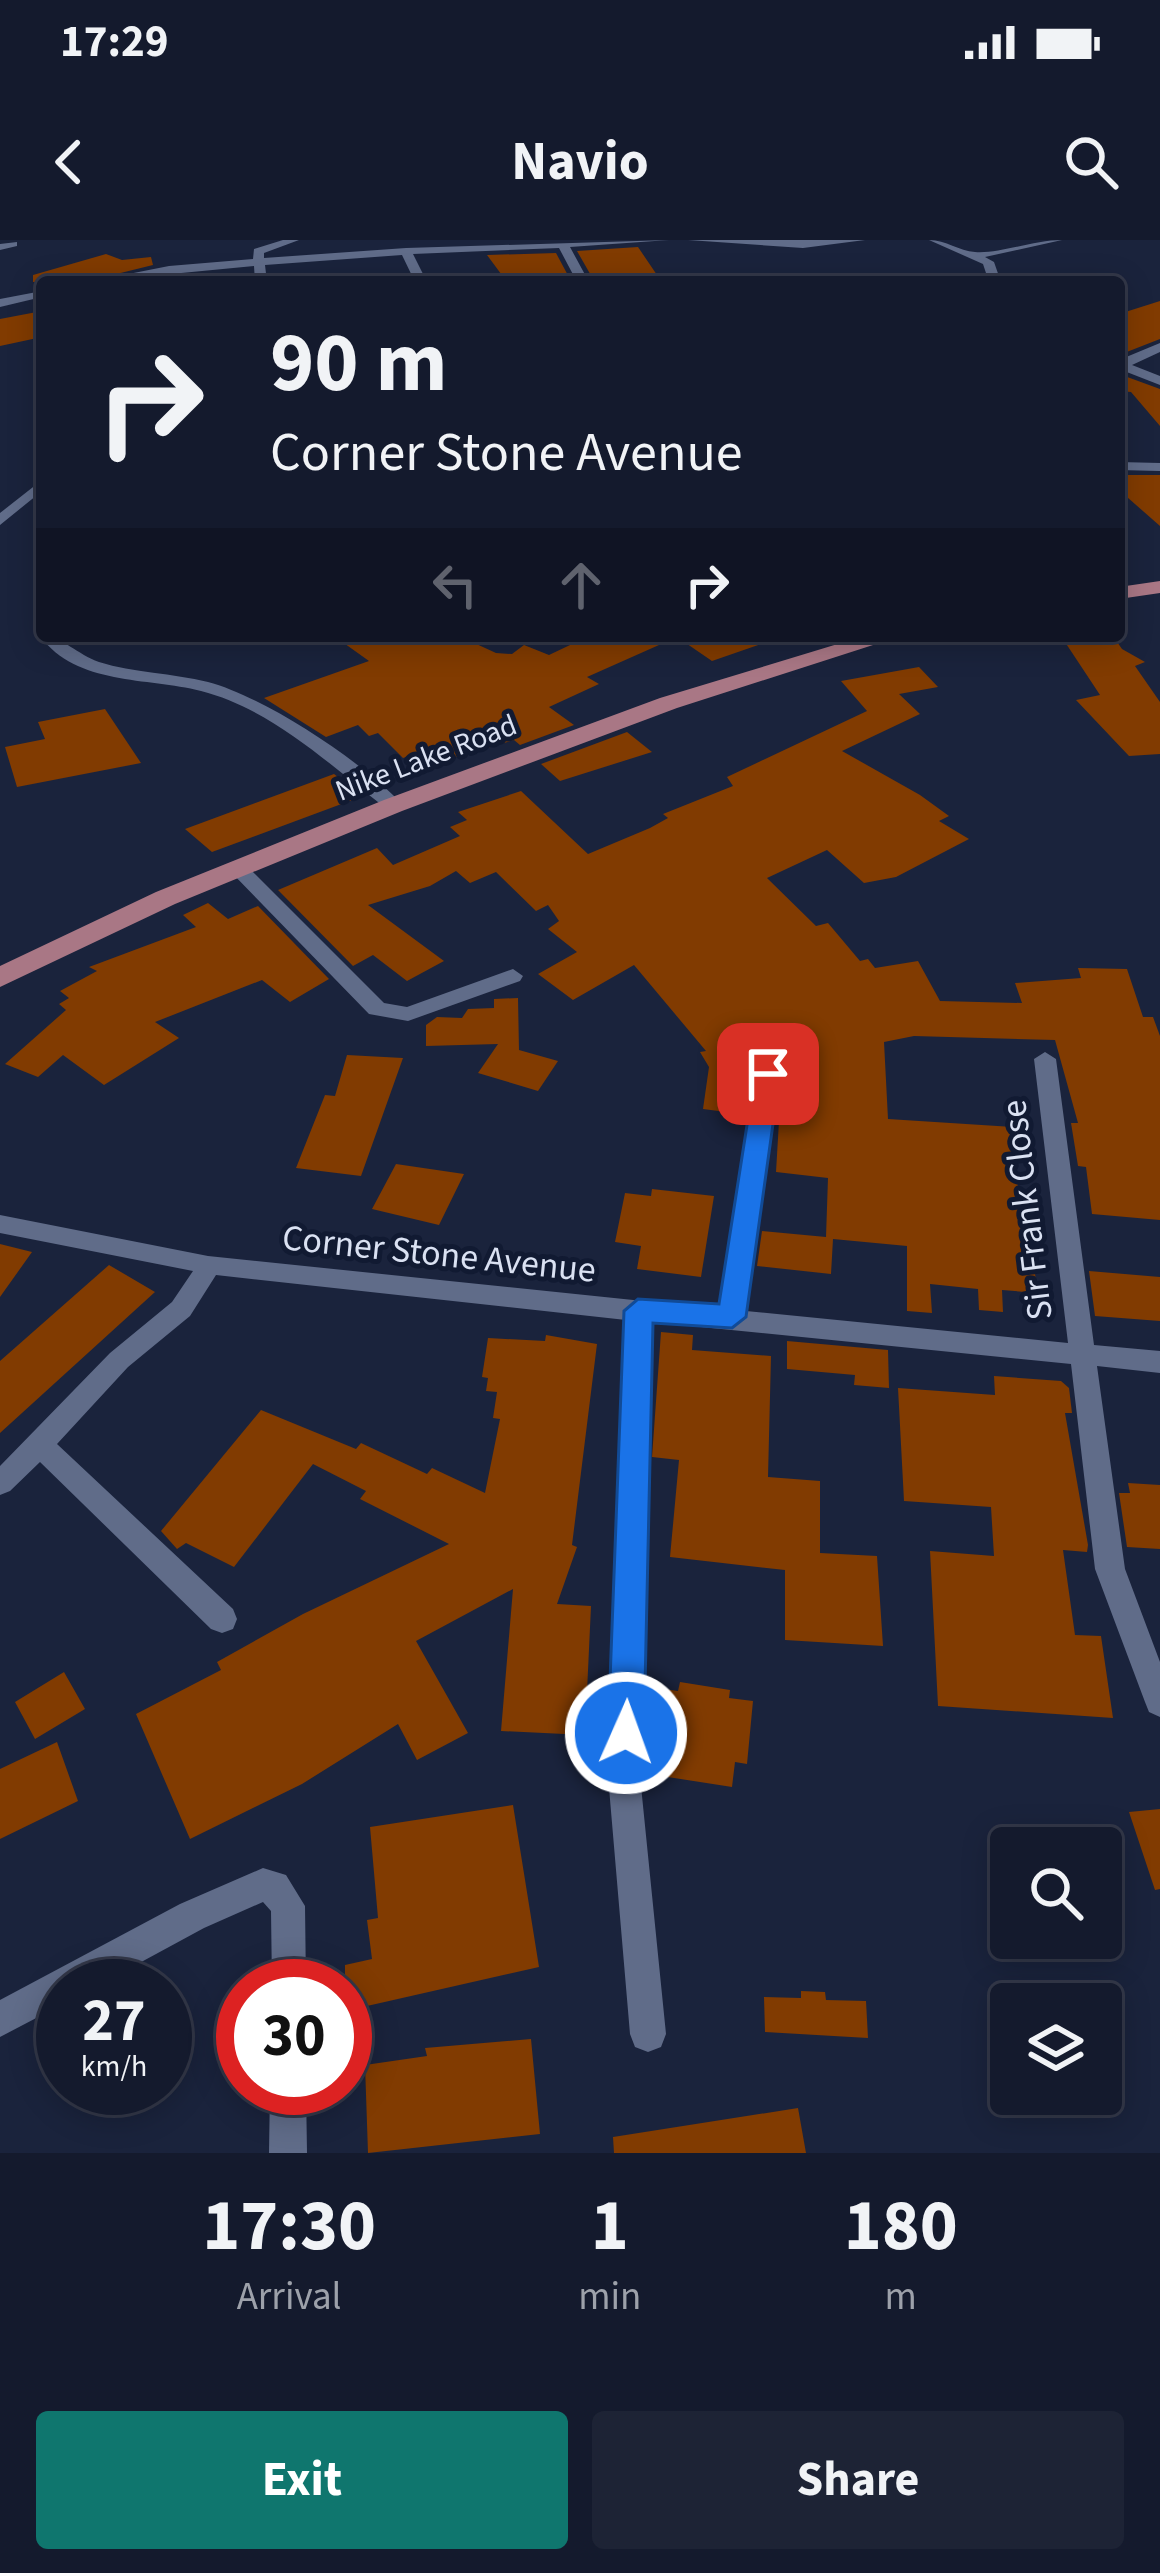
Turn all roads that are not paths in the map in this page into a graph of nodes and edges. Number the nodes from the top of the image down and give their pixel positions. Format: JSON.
{"nodes":[{"id":1,"x":294,"y":240,"type":"edge"},
{"id":2,"x":664,"y":240,"type":"edge"},
{"id":3,"x":693,"y":240,"type":"edge"},
{"id":4,"x":860,"y":240,"type":"edge"},
{"id":5,"x":934,"y":240,"type":"edge"},
{"id":6,"x":1058,"y":240,"type":"edge"},
{"id":7,"x":563,"y":244,"type":"junction"},
{"id":8,"x":720,"y":248,"type":"edge"},
{"id":9,"x":406,"y":251,"type":"junction"},
{"id":10,"x":978,"y":255,"type":"junction"},
{"id":11,"x":258,"y":263,"type":"junction"},
{"id":12,"x":129,"y":276,"type":"edge"},
{"id":13,"x":260,"y":276,"type":"edge"},
{"id":14,"x":418,"y":276,"type":"edge"},
{"id":15,"x":580,"y":276,"type":"edge"},
{"id":16,"x":993,"y":276,"type":"edge"},
{"id":17,"x":36,"y":295,"type":"edge"},
{"id":18,"x":0,"y":303,"type":"edge"},
{"id":19,"x":1160,"y":347,"type":"edge"},
{"id":20,"x":1125,"y":362,"type":"edge"},
{"id":21,"x":1125,"y":366,"type":"edge"},
{"id":22,"x":1160,"y":381,"type":"edge"},
{"id":23,"x":1125,"y":466,"type":"edge"},
{"id":24,"x":1160,"y":467,"type":"edge"},
{"id":25,"x":36,"y":489,"type":"edge"},
{"id":26,"x":0,"y":521,"type":"edge"},
{"id":27,"x":1160,"y":587,"type":"edge"},
{"id":28,"x":1125,"y":592,"type":"edge"},
{"id":29,"x":51,"y":642,"type":"edge"},
{"id":30,"x":869,"y":642,"type":"edge"},
{"id":31,"x":394,"y":805,"type":"junction"},
{"id":32,"x":237,"y":867,"type":"junction"},
{"id":33,"x":513,"y":976,"type":"dead end"},
{"id":34,"x":0,"y":978,"type":"edge"},
{"id":35,"x":1045,"y":1059,"type":"dead end"},
{"id":36,"x":768,"y":1074,"type":"dead end"},
{"id":37,"x":0,"y":1224,"type":"edge"},
{"id":38,"x":208,"y":1265,"type":"junction"},
{"id":39,"x":638,"y":1311,"type":"junction"},
{"id":40,"x":732,"y":1317,"type":"junction"},
{"id":41,"x":1080,"y":1353,"type":"junction"},
{"id":42,"x":1160,"y":1362,"type":"edge"},
{"id":43,"x":42,"y":1447,"type":"junction"},
{"id":44,"x":0,"y":1483,"type":"edge"},
{"id":45,"x":222,"y":1619,"type":"dead end"},
{"id":46,"x":1160,"y":1702,"type":"edge"},
{"id":47,"x":289,"y":1959,"type":"edge"},
{"id":48,"x":0,"y":2019,"type":"edge"},
{"id":49,"x":648,"y":2034,"type":"dead end"},
{"id":50,"x":288,"y":2115,"type":"edge"},
{"id":51,"x":288,"y":2153,"type":"edge"}],
"edges":[{"from":1,"to":11,"type":"street"},
{"from":2,"to":7,"type":"street"},
{"from":3,"to":8,"type":"street"},
{"from":4,"to":8,"type":"street"},
{"from":5,"to":10,"type":"street"},
{"from":6,"to":10,"type":"street"},
{"from":7,"to":9,"type":"street"},
{"from":7,"to":15,"type":"street"},
{"from":9,"to":11,"type":"street"},
{"from":9,"to":14,"type":"street"},
{"from":10,"to":16,"type":"street"},
{"from":11,"to":12,"type":"street"},
{"from":11,"to":13,"type":"street"},
{"from":17,"to":18,"type":"street"},
{"from":19,"to":20,"type":"street"},
{"from":21,"to":22,"type":"street"},
{"from":23,"to":24,"type":"street"},
{"from":25,"to":26,"type":"street"},
{"from":27,"to":28,"type":"main road"},
{"from":29,"to":31,"type":"street"},
{"from":30,"to":31,"type":"main road","name":"Nike Lake Road"},
{"from":31,"to":32,"type":"main road","name":"Nike Lake Road"},
{"from":32,"to":33,"type":"street"},
{"from":32,"to":34,"type":"main road","name":"Nike Lake Road"},
{"from":35,"to":41,"type":"street","name":"Sir Frank Close"},
{"from":36,"to":40,"type":"street"},
{"from":37,"to":38,"type":"street","name":"Corner Stone Avenue"},
{"from":38,"to":39,"type":"street","name":"Corner Stone Avenue"},
{"from":38,"to":43,"type":"street"},
{"from":39,"to":40,"type":"street","name":"Corner Stone Avenue"},
{"from":39,"to":49,"type":"street"},
{"from":40,"to":41,"type":"street","name":"Corner Stone Avenue"},
{"from":41,"to":42,"type":"street","name":"Corner Stone Avenue"},
{"from":41,"to":46,"type":"street","name":"Sir Frank Close"},
{"from":43,"to":44,"type":"street"},
{"from":43,"to":45,"type":"street"},
{"from":47,"to":48,"type":"street"},
{"from":50,"to":51,"type":"street"}]}
